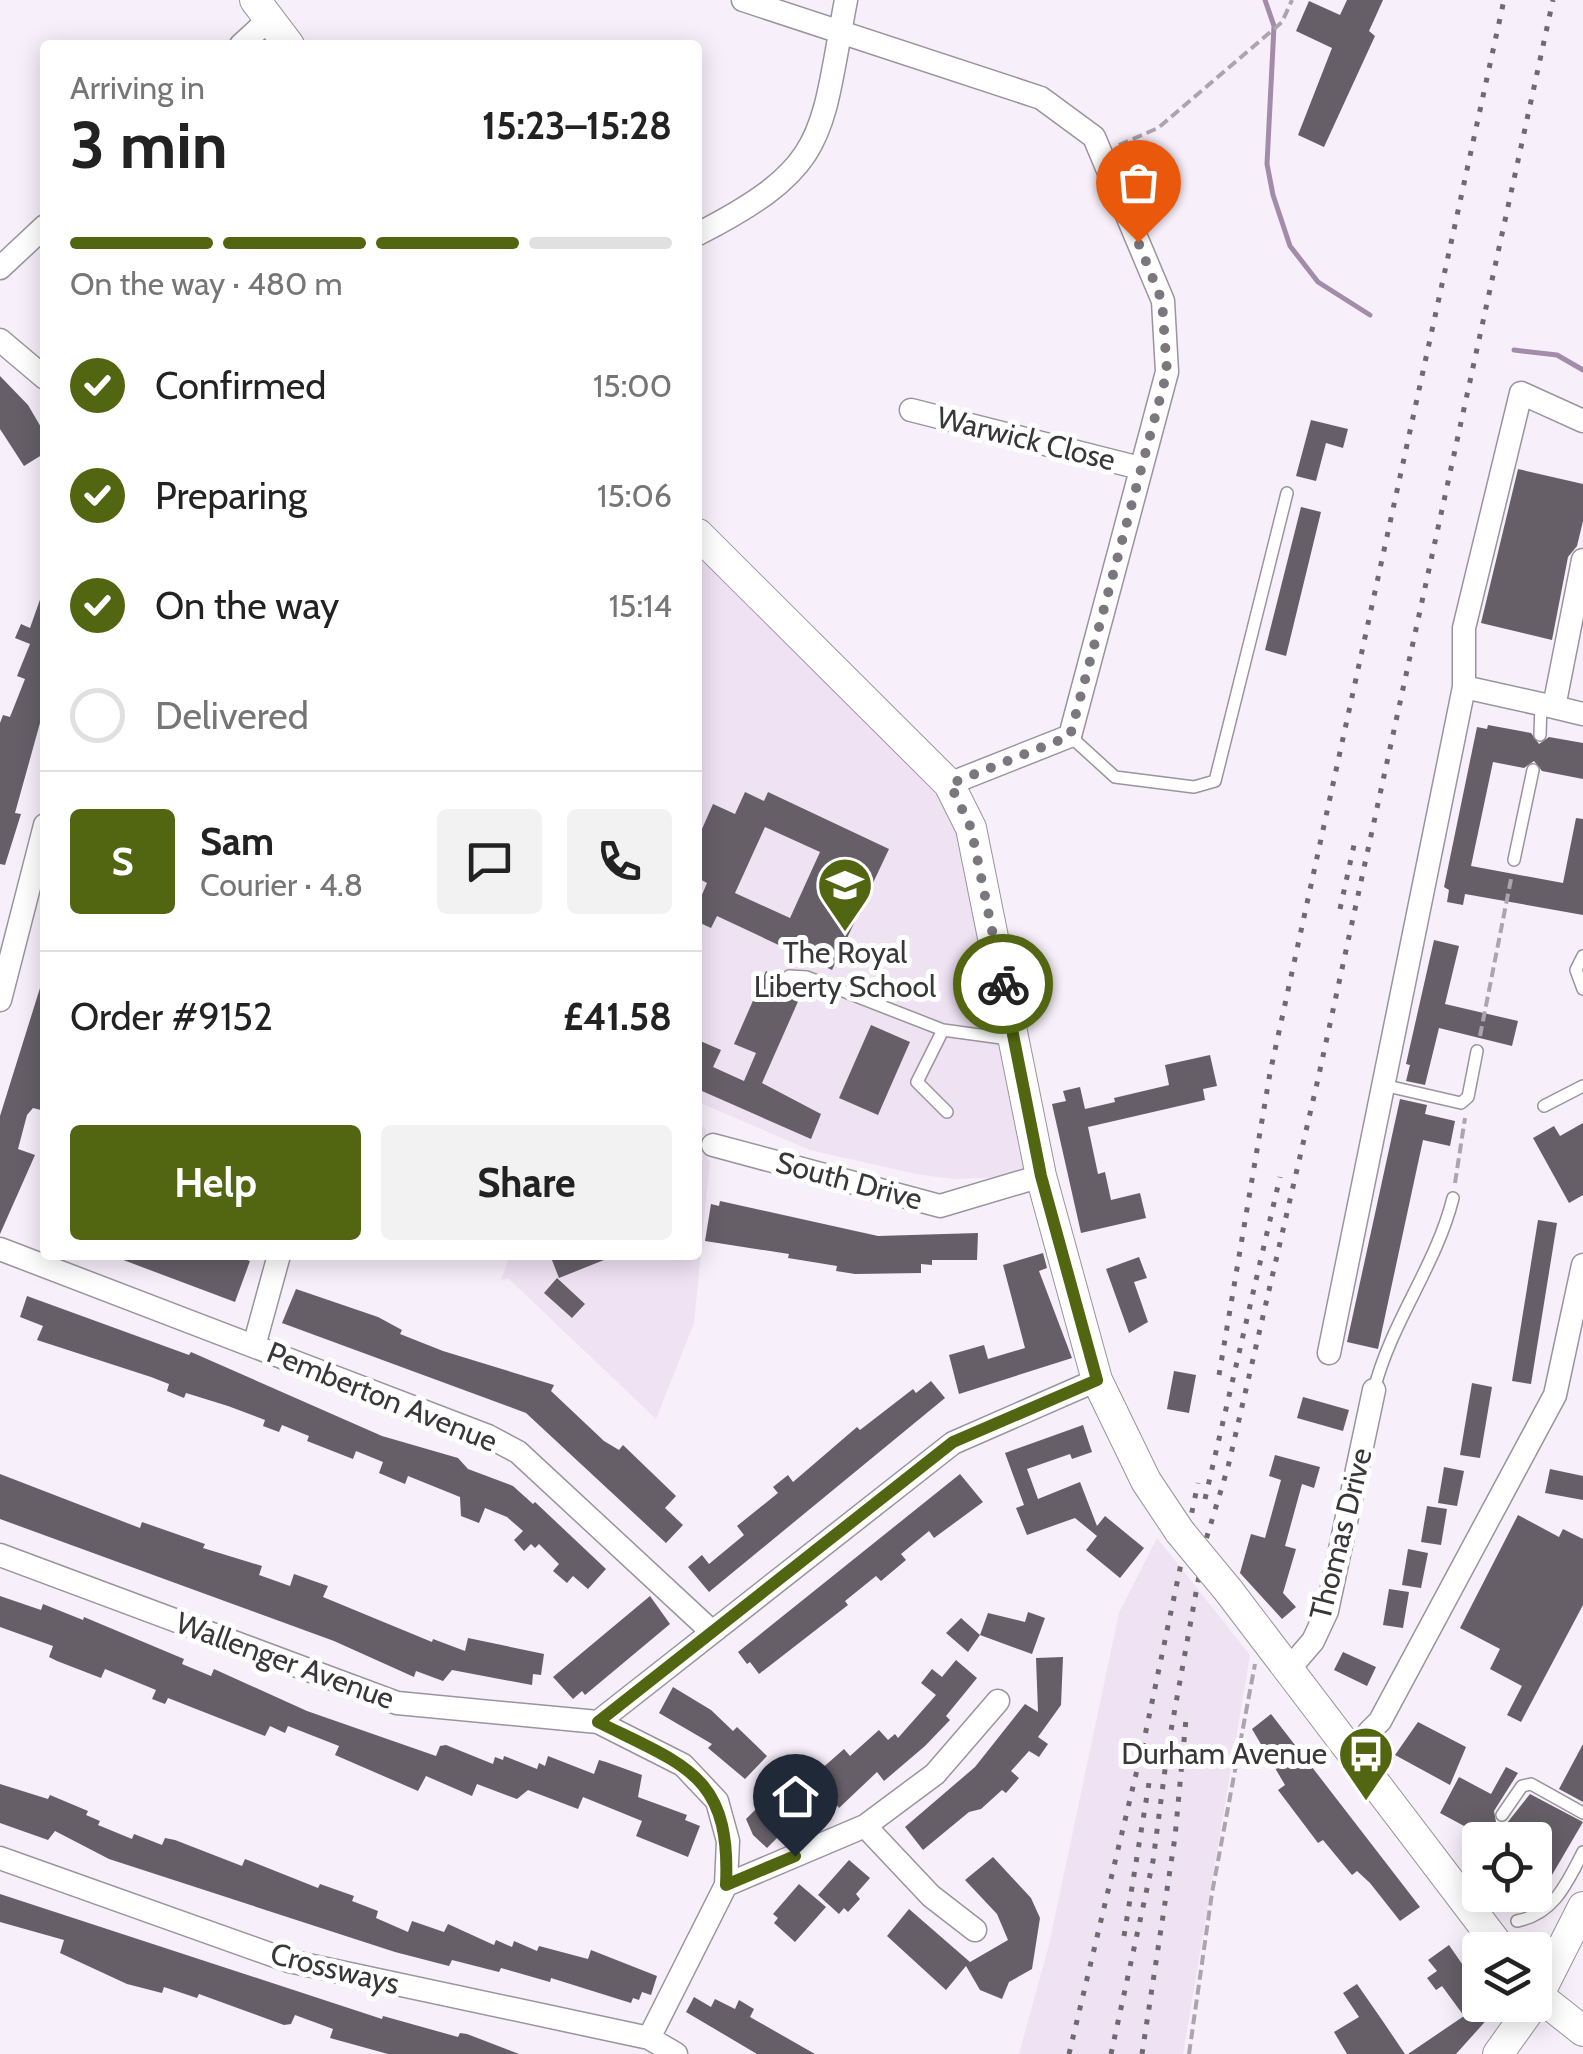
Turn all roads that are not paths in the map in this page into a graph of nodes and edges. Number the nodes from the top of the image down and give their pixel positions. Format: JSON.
{"nodes":[{"id":1,"x":743,"y":0,"type":"edge"},
{"id":2,"x":846,"y":0,"type":"edge"},
{"id":3,"x":261,"y":10,"type":"edge"},
{"id":4,"x":839,"y":34,"type":"junction"},
{"id":5,"x":244,"y":40,"type":"edge"},
{"id":6,"x":285,"y":40,"type":"edge"},
{"id":7,"x":40,"y":231,"type":"edge"},
{"id":8,"x":702,"y":232,"type":"edge"},
{"id":9,"x":0,"y":268,"type":"edge"},
{"id":10,"x":0,"y":340,"type":"edge"},
{"id":11,"x":40,"y":374,"type":"edge"},
{"id":12,"x":911,"y":410,"type":"dead end"},
{"id":13,"x":1583,"y":420,"type":"edge"},
{"id":14,"x":1140,"y":468,"type":"junction"},
{"id":15,"x":1287,"y":492,"type":"dead end"},
{"id":16,"x":702,"y":538,"type":"edge"},
{"id":17,"x":1583,"y":560,"type":"edge"},
{"id":18,"x":1464,"y":687,"type":"junction"},
{"id":19,"x":1547,"y":705,"type":"junction"},
{"id":20,"x":1583,"y":714,"type":"edge"},
{"id":21,"x":1540,"y":735,"type":"dead end"},
{"id":22,"x":1070,"y":736,"type":"junction"},
{"id":23,"x":1533,"y":770,"type":"dead end"},
{"id":24,"x":950,"y":784,"type":"junction"},
{"id":25,"x":40,"y":844,"type":"edge"},
{"id":26,"x":1514,"y":860,"type":"road end"},
{"id":27,"x":1583,"y":956,"type":"edge"},
{"id":28,"x":789,"y":976,"type":"dead end"},
{"id":29,"x":1583,"y":989,"type":"edge"},
{"id":30,"x":0,"y":1000,"type":"edge"},
{"id":31,"x":943,"y":1030,"type":"junction"},
{"id":32,"x":1014,"y":1040,"type":"junction"},
{"id":33,"x":1477,"y":1050,"type":"road end"},
{"id":34,"x":1383,"y":1085,"type":"junction"},
{"id":35,"x":1583,"y":1086,"type":"edge"},
{"id":36,"x":1544,"y":1106,"type":"dead end"},
{"id":37,"x":947,"y":1112,"type":"dead end"},
{"id":38,"x":714,"y":1145,"type":"dead end"},
{"id":39,"x":1041,"y":1176,"type":"junction"},
{"id":40,"x":1453,"y":1198,"type":"road end"},
{"id":41,"x":0,"y":1249,"type":"edge"},
{"id":42,"x":278,"y":1260,"type":"edge"},
{"id":43,"x":1583,"y":1265,"type":"edge"},
{"id":44,"x":254,"y":1346,"type":"junction"},
{"id":45,"x":1329,"y":1354,"type":"dead end"},
{"id":46,"x":1097,"y":1380,"type":"junction"},
{"id":47,"x":1374,"y":1390,"type":"joint"},
{"id":48,"x":0,"y":1555,"type":"edge"},
{"id":49,"x":710,"y":1630,"type":"junction"},
{"id":50,"x":1289,"y":1669,"type":"junction"},
{"id":51,"x":998,"y":1700,"type":"dead end"},
{"id":52,"x":598,"y":1722,"type":"junction"},
{"id":53,"x":1358,"y":1740,"type":"junction"},
{"id":54,"x":1583,"y":1813,"type":"edge"},
{"id":55,"x":1502,"y":1814,"type":"dead end"},
{"id":56,"x":864,"y":1826,"type":"junction"},
{"id":57,"x":1583,"y":1852,"type":"edge"},
{"id":58,"x":0,"y":1858,"type":"edge"},
{"id":59,"x":726,"y":1885,"type":"junction"},
{"id":60,"x":1583,"y":1907,"type":"edge"},
{"id":61,"x":1517,"y":1921,"type":"dead end"},
{"id":62,"x":975,"y":1930,"type":"dead end"},
{"id":63,"x":1490,"y":1932,"type":"edge"},
{"id":64,"x":1552,"y":1966,"type":"edge"},
{"id":65,"x":1552,"y":2010,"type":"edge"},
{"id":66,"x":1520,"y":2022,"type":"edge"},
{"id":67,"x":1583,"y":2030,"type":"edge"},
{"id":68,"x":649,"y":2038,"type":"junction"},
{"id":69,"x":676,"y":2054,"type":"edge"},
{"id":70,"x":1498,"y":2054,"type":"edge"}],
"edges":[{"from":1,"to":4,"type":"street"},
{"from":2,"to":4,"type":"street"},
{"from":3,"to":5,"type":"street"},
{"from":3,"to":6,"type":"street"},
{"from":4,"to":8,"type":"street"},
{"from":4,"to":14,"type":"street"},
{"from":7,"to":9,"type":"street"},
{"from":10,"to":11,"type":"street"},
{"from":12,"to":14,"type":"street","name":"Warwick Close"},
{"from":13,"to":18,"type":"street"},
{"from":14,"to":22,"type":"street"},
{"from":15,"to":22,"type":"lane"},
{"from":16,"to":24,"type":"street"},
{"from":17,"to":19,"type":"street"},
{"from":18,"to":19,"type":"street"},
{"from":18,"to":34,"type":"street"},
{"from":19,"to":20,"type":"street"},
{"from":19,"to":21,"type":"lane"},
{"from":22,"to":24,"type":"street"},
{"from":23,"to":26,"type":"lane"},
{"from":24,"to":32,"type":"street"},
{"from":25,"to":30,"type":"street"},
{"from":27,"to":29,"type":"lane"},
{"from":28,"to":31,"type":"lane"},
{"from":31,"to":32,"type":"lane"},
{"from":31,"to":37,"type":"lane"},
{"from":32,"to":39,"type":"street"},
{"from":33,"to":34,"type":"lane"},
{"from":34,"to":45,"type":"street"},
{"from":35,"to":36,"type":"lane"},
{"from":38,"to":39,"type":"street","name":"South Drive"},
{"from":39,"to":46,"type":"street"},
{"from":40,"to":47,"type":"lane"},
{"from":41,"to":44,"type":"street","name":"Pemberton Avenue"},
{"from":42,"to":44,"type":"street"},
{"from":43,"to":53,"type":"street"},
{"from":44,"to":49,"type":"street","name":"Pemberton Avenue"},
{"from":46,"to":49,"type":"street"},
{"from":46,"to":50,"type":"street","bridge":true},
{"from":47,"to":50,"type":"street","name":"Thomas Drive"},
{"from":48,"to":52,"type":"street","name":"Wallenger Avenue"},
{"from":49,"to":52,"type":"street"},
{"from":50,"to":53,"type":"street"},
{"from":51,"to":56,"type":"street"},
{"from":52,"to":59,"type":"street","name":"Wallenger Avenue"},
{"from":53,"to":63,"type":"street"},
{"from":54,"to":55,"type":"lane"},
{"from":56,"to":59,"type":"street"},
{"from":56,"to":62,"type":"street"},
{"from":57,"to":61,"type":"lane"},
{"from":58,"to":68,"type":"street","name":"Crossways"},
{"from":59,"to":68,"type":"street","name":"Wallenger Avenue"},
{"from":60,"to":64,"type":"street"},
{"from":65,"to":67,"type":"street"},
{"from":66,"to":70,"type":"street"},
{"from":68,"to":69,"type":"street","name":"Crossways"}]}
